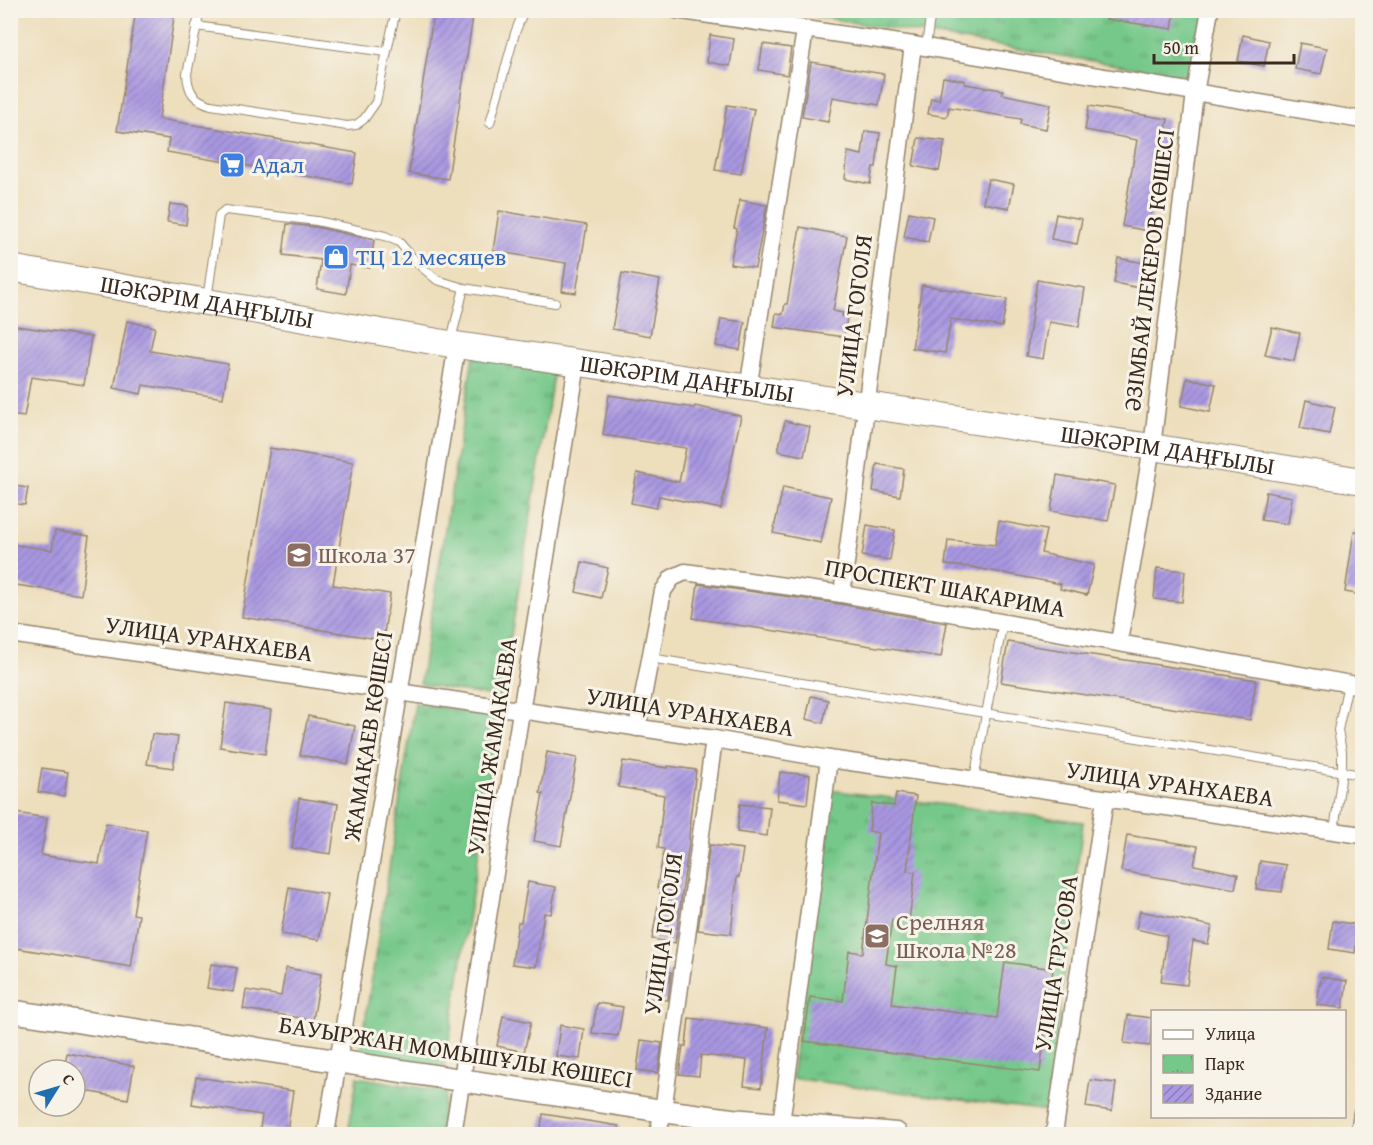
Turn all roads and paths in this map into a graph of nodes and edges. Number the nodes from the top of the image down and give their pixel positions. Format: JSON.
{"nodes":[{"id":1,"x":200,"y":10,"type":"edge"},
{"id":2,"x":396,"y":10,"type":"edge"},
{"id":3,"x":524,"y":10,"type":"edge"},
{"id":4,"x":676,"y":10,"type":"edge"},
{"id":5,"x":931,"y":10,"type":"edge"},
{"id":6,"x":1210,"y":10,"type":"edge"},
{"id":7,"x":196,"y":26,"type":"junction"},
{"id":8,"x":805,"y":30,"type":"junction"},
{"id":9,"x":920,"y":46,"type":"junction"},
{"id":10,"x":386,"y":52,"type":"junction"},
{"id":11,"x":1195,"y":93,"type":"junction"},
{"id":12,"x":1362,"y":120,"type":"edge"},
{"id":13,"x":490,"y":123,"type":"dead end"},
{"id":14,"x":10,"y":268,"type":"edge"},
{"id":15,"x":464,"y":288,"type":"junction"},
{"id":16,"x":206,"y":302,"type":"junction"},
{"id":17,"x":555,"y":303,"type":"dead end"},
{"id":18,"x":453,"y":345,"type":"junction"},
{"id":19,"x":577,"y":364,"type":"junction"},
{"id":20,"x":748,"y":389,"type":"junction"},
{"id":21,"x":866,"y":405,"type":"junction"},
{"id":22,"x":1152,"y":447,"type":"junction"},
{"id":23,"x":1362,"y":481,"type":"edge"},
{"id":24,"x":842,"y":594,"type":"junction"},
{"id":25,"x":1003,"y":621,"type":"junction"},
{"id":26,"x":10,"y":634,"type":"edge"},
{"id":27,"x":1119,"y":642,"type":"junction"},
{"id":28,"x":649,"y":658,"type":"junction"},
{"id":29,"x":1355,"y":685,"type":"edge"},
{"id":30,"x":399,"y":692,"type":"junction"},
{"id":31,"x":522,"y":710,"type":"junction"},
{"id":32,"x":987,"y":713,"type":"junction"},
{"id":33,"x":637,"y":728,"type":"junction"},
{"id":34,"x":714,"y":739,"type":"junction"},
{"id":35,"x":829,"y":759,"type":"junction"},
{"id":36,"x":1342,"y":772,"type":"junction"},
{"id":37,"x":1362,"y":775,"type":"edge"},
{"id":38,"x":974,"y":780,"type":"junction"},
{"id":39,"x":1105,"y":799,"type":"junction"},
{"id":40,"x":1334,"y":831,"type":"junction"},
{"id":41,"x":1362,"y":835,"type":"edge"},
{"id":42,"x":10,"y":1011,"type":"edge"},
{"id":43,"x":338,"y":1062,"type":"junction"},
{"id":44,"x":463,"y":1080,"type":"junction"},
{"id":45,"x":663,"y":1111,"type":"junction"},
{"id":46,"x":1362,"y":1112,"type":"edge"},
{"id":47,"x":791,"y":1128,"type":"edge"},
{"id":48,"x":326,"y":1134,"type":"edge"},
{"id":49,"x":453,"y":1134,"type":"edge"},
{"id":50,"x":658,"y":1134,"type":"edge"},
{"id":51,"x":896,"y":1134,"type":"edge"},
{"id":52,"x":1054,"y":1134,"type":"edge"},
{"id":53,"x":1359,"y":1134,"type":"edge"}],
"edges":[{"from":1,"to":7,"type":"lane"},
{"from":2,"to":10,"type":"lane"},
{"from":3,"to":13,"type":"lane"},
{"from":4,"to":8,"type":"street"},
{"from":5,"to":9,"type":"lane"},
{"from":6,"to":11,"type":"street","name":"ӘЗІМБАЙ ЛЕКЕРОВ КӨШЕСІ"},
{"from":7,"to":10,"type":"lane"},
{"from":7,"to":10,"type":"lane"},
{"from":8,"to":9,"type":"street"},
{"from":8,"to":20,"type":"street"},
{"from":9,"to":11,"type":"street"},
{"from":9,"to":21,"type":"street","name":"УЛИЦА ГОГОЛЯ"},
{"from":11,"to":12,"type":"street"},
{"from":11,"to":22,"type":"street","name":"ӘЗІМБАЙ ЛЕКЕРОВ КӨШЕСІ"},
{"from":14,"to":16,"type":"main road","name":"ШӘКӘРІМ ДАҢҒЫЛЫ"},
{"from":15,"to":16,"type":"lane"},
{"from":15,"to":17,"type":"lane"},
{"from":15,"to":18,"type":"lane"},
{"from":16,"to":18,"type":"main road","name":"ШӘКӘРІМ ДАҢҒЫЛЫ"},
{"from":18,"to":19,"type":"main road","name":"ШӘКӘРІМ ДАҢҒЫЛЫ"},
{"from":18,"to":30,"type":"street","name":"ЖАМАҚАЕВ КӨШЕСІ"},
{"from":19,"to":20,"type":"main road","name":"ШӘКӘРІМ ДАҢҒЫЛЫ"},
{"from":19,"to":31,"type":"street","name":"УЛИЦА ЖАМАКАЕВА"},
{"from":20,"to":21,"type":"main road","name":"ШӘКӘРІМ ДАҢҒЫЛЫ"},
{"from":21,"to":22,"type":"main road","name":"ШӘКӘРІМ ДАҢҒЫЛЫ"},
{"from":21,"to":24,"type":"street","name":"УЛИЦА ГОГОЛЯ"},
{"from":22,"to":23,"type":"main road","name":"ШӘКӘРІМ ДАҢҒЫЛЫ"},
{"from":22,"to":27,"type":"street","name":"ӘЗІМБАЙ ЛЕКЕРОВ КӨШЕСІ"},
{"from":24,"to":25,"type":"street","name":"ПРОСПЕКТ ШАКАРИМА"},
{"from":24,"to":28,"type":"street","name":"ПРОСПЕКТ ШАКАРИМА"},
{"from":25,"to":27,"type":"street","name":"ПРОСПЕКТ ШАКАРИМА"},
{"from":25,"to":32,"type":"lane"},
{"from":26,"to":30,"type":"street","name":"УЛИЦА УРАНХАЕВА"},
{"from":27,"to":29,"type":"street","name":"ПРОСПЕКТ ШАКАРИМА"},
{"from":28,"to":32,"type":"lane"},
{"from":28,"to":33,"type":"street","name":"ПРОСПЕКТ ШАКАРИМА"},
{"from":29,"to":36,"type":"lane"},
{"from":30,"to":31,"type":"street","name":"УЛИЦА УРАНХАЕВА"},
{"from":30,"to":43,"type":"street","name":"ЖАМАҚАЕВ КӨШЕСІ"},
{"from":31,"to":33,"type":"street","name":"УЛИЦА УРАНХАЕВА"},
{"from":31,"to":44,"type":"street","name":"УЛИЦА ЖАМАКАЕВА"},
{"from":32,"to":36,"type":"lane"},
{"from":32,"to":38,"type":"lane"},
{"from":33,"to":34,"type":"street","name":"УЛИЦА УРАНХАЕВА"},
{"from":34,"to":35,"type":"street","name":"УЛИЦА УРАНХАЕВА"},
{"from":34,"to":45,"type":"street","name":"УЛИЦА ГОГОЛЯ"},
{"from":35,"to":38,"type":"street","name":"УЛИЦА УРАНХАЕВА"},
{"from":35,"to":47,"type":"street"},
{"from":36,"to":37,"type":"lane"},
{"from":36,"to":40,"type":"lane"},
{"from":38,"to":39,"type":"street","name":"УЛИЦА УРАНХАЕВА"},
{"from":39,"to":40,"type":"street","name":"УЛИЦА УРАНХАЕВА"},
{"from":39,"to":52,"type":"street","name":"УЛИЦА ТРУСОВА"},
{"from":40,"to":41,"type":"street","name":"УЛИЦА УРАНХАЕВА"},
{"from":42,"to":43,"type":"street","name":"БАУЫРЖАН МОМЫШҰЛЫ КӨШЕСІ"},
{"from":43,"to":44,"type":"street","name":"БАУЫРЖАН МОМЫШҰЛЫ КӨШЕСІ"},
{"from":43,"to":48,"type":"street","name":"ЖАМАҚАЕВ КӨШЕСІ"},
{"from":44,"to":45,"type":"street","name":"БАУЫРЖАН МОМЫШҰЛЫ КӨШЕСІ"},
{"from":44,"to":49,"type":"street","name":"УЛИЦА ЖАМАКАЕВА"},
{"from":45,"to":47,"type":"street","name":"БАУЫРЖАН МОМЫШҰЛЫ КӨШЕСІ"},
{"from":45,"to":50,"type":"street","name":"УЛИЦА ГОГОЛЯ"},
{"from":46,"to":53,"type":"street"},
{"from":47,"to":51,"type":"street","name":"БАУЫРЖАН МОМЫШҰЛЫ КӨШЕСІ"}]}
